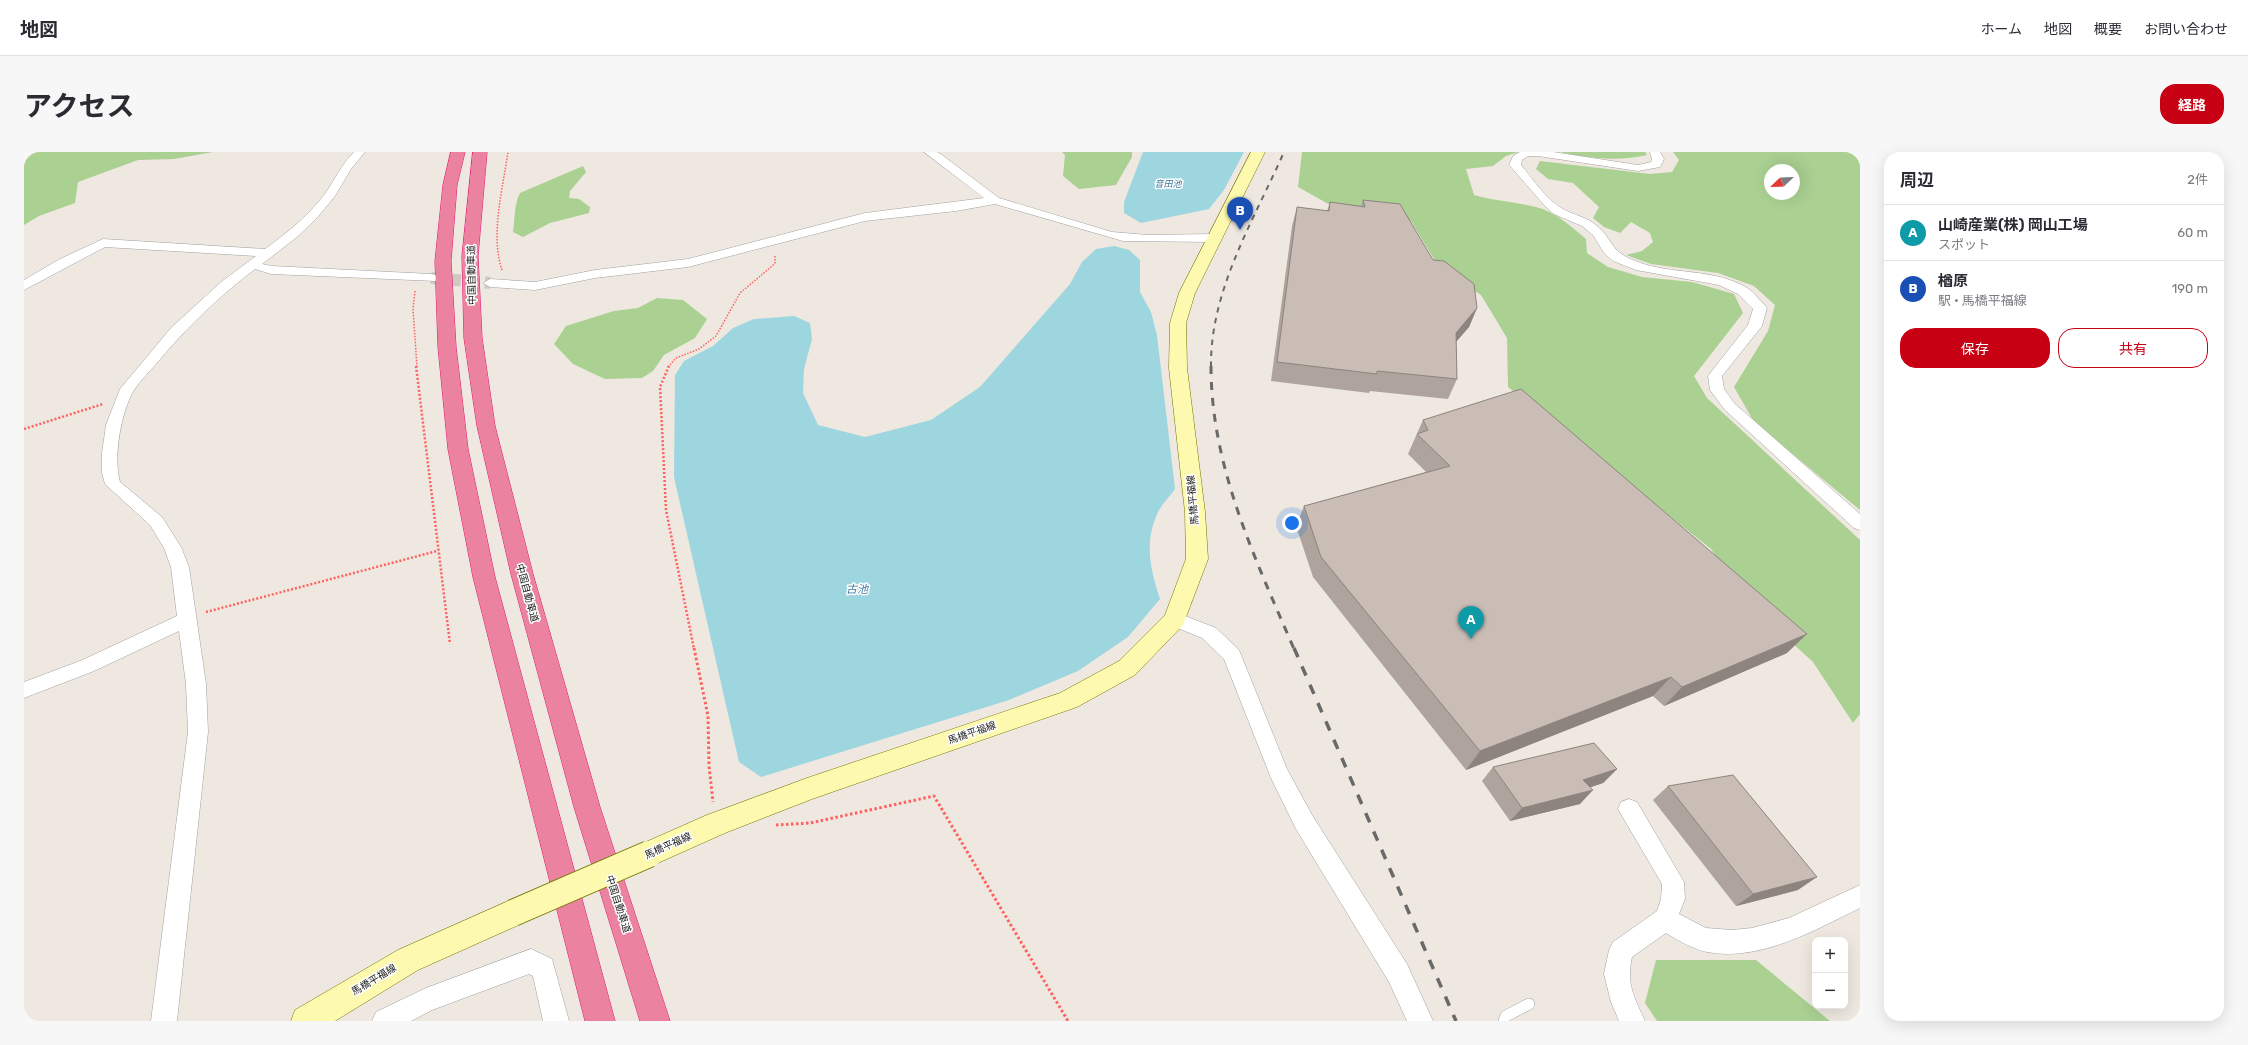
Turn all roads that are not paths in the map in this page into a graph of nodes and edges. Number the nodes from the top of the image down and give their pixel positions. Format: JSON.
{"nodes":[{"id":1,"x":360,"y":152,"type":"edge"},
{"id":2,"x":458,"y":152,"type":"edge"},
{"id":3,"x":480,"y":152,"type":"edge"},
{"id":4,"x":929,"y":152,"type":"edge"},
{"id":5,"x":1258,"y":152,"type":"edge"},
{"id":6,"x":1655,"y":152,"type":"edge"},
{"id":7,"x":440,"y":166,"type":"dead end"},
{"id":8,"x":995,"y":200,"type":"junction"},
{"id":9,"x":1213,"y":238,"type":"junction"},
{"id":10,"x":268,"y":253,"type":"junction"},
{"id":11,"x":253,"y":265,"type":"junction"},
{"id":12,"x":431,"y":272,"type":"junction"},
{"id":13,"x":496,"y":283,"type":"tunnel mouth"},
{"id":14,"x":24,"y":286,"type":"edge"},
{"id":15,"x":1860,"y":524,"type":"edge"},
{"id":16,"x":1175,"y":619,"type":"junction"},
{"id":17,"x":188,"y":620,"type":"junction"},
{"id":18,"x":24,"y":690,"type":"edge"},
{"id":19,"x":1629,"y":809,"type":"dead end"},
{"id":20,"x":1860,"y":896,"type":"edge"},
{"id":21,"x":1666,"y":919,"type":"junction"},
{"id":22,"x":1529,"y":1004,"type":"dead end"},
{"id":23,"x":164,"y":1021,"type":"edge"},
{"id":24,"x":306,"y":1021,"type":"edge"},
{"id":25,"x":385,"y":1021,"type":"edge"},
{"id":26,"x":556,"y":1021,"type":"edge"},
{"id":27,"x":600,"y":1021,"type":"edge"},
{"id":28,"x":655,"y":1021,"type":"edge"},
{"id":29,"x":1420,"y":1021,"type":"edge"},
{"id":30,"x":1504,"y":1021,"type":"edge"},
{"id":31,"x":1632,"y":1021,"type":"edge"}],
"edges":[{"from":1,"to":10,"type":"street"},
{"from":2,"to":12,"type":"highway"},
{"from":3,"to":28,"type":"highway","name":"中国自動車道"},
{"from":4,"to":8,"type":"street"},
{"from":5,"to":9,"type":"main road","name":"馬橋平福線"},
{"from":6,"to":15,"type":"street"},
{"from":7,"to":12,"type":"highway"},
{"from":8,"to":9,"type":"street"},
{"from":8,"to":13,"type":"street"},
{"from":9,"to":16,"type":"main road","name":"馬橋平福線"},
{"from":10,"to":11,"type":"street"},
{"from":10,"to":14,"type":"street"},
{"from":11,"to":12,"type":"street"},
{"from":11,"to":17,"type":"street"},
{"from":12,"to":27,"type":"highway"},
{"from":16,"to":24,"type":"main road","name":"馬橋平福線","bridge":true},
{"from":16,"to":29,"type":"street"},
{"from":17,"to":18,"type":"street"},
{"from":17,"to":23,"type":"street"},
{"from":19,"to":21,"type":"street"},
{"from":20,"to":21,"type":"street"},
{"from":21,"to":31,"type":"street"},
{"from":22,"to":30,"type":"lane"},
{"from":25,"to":26,"type":"street"}]}
